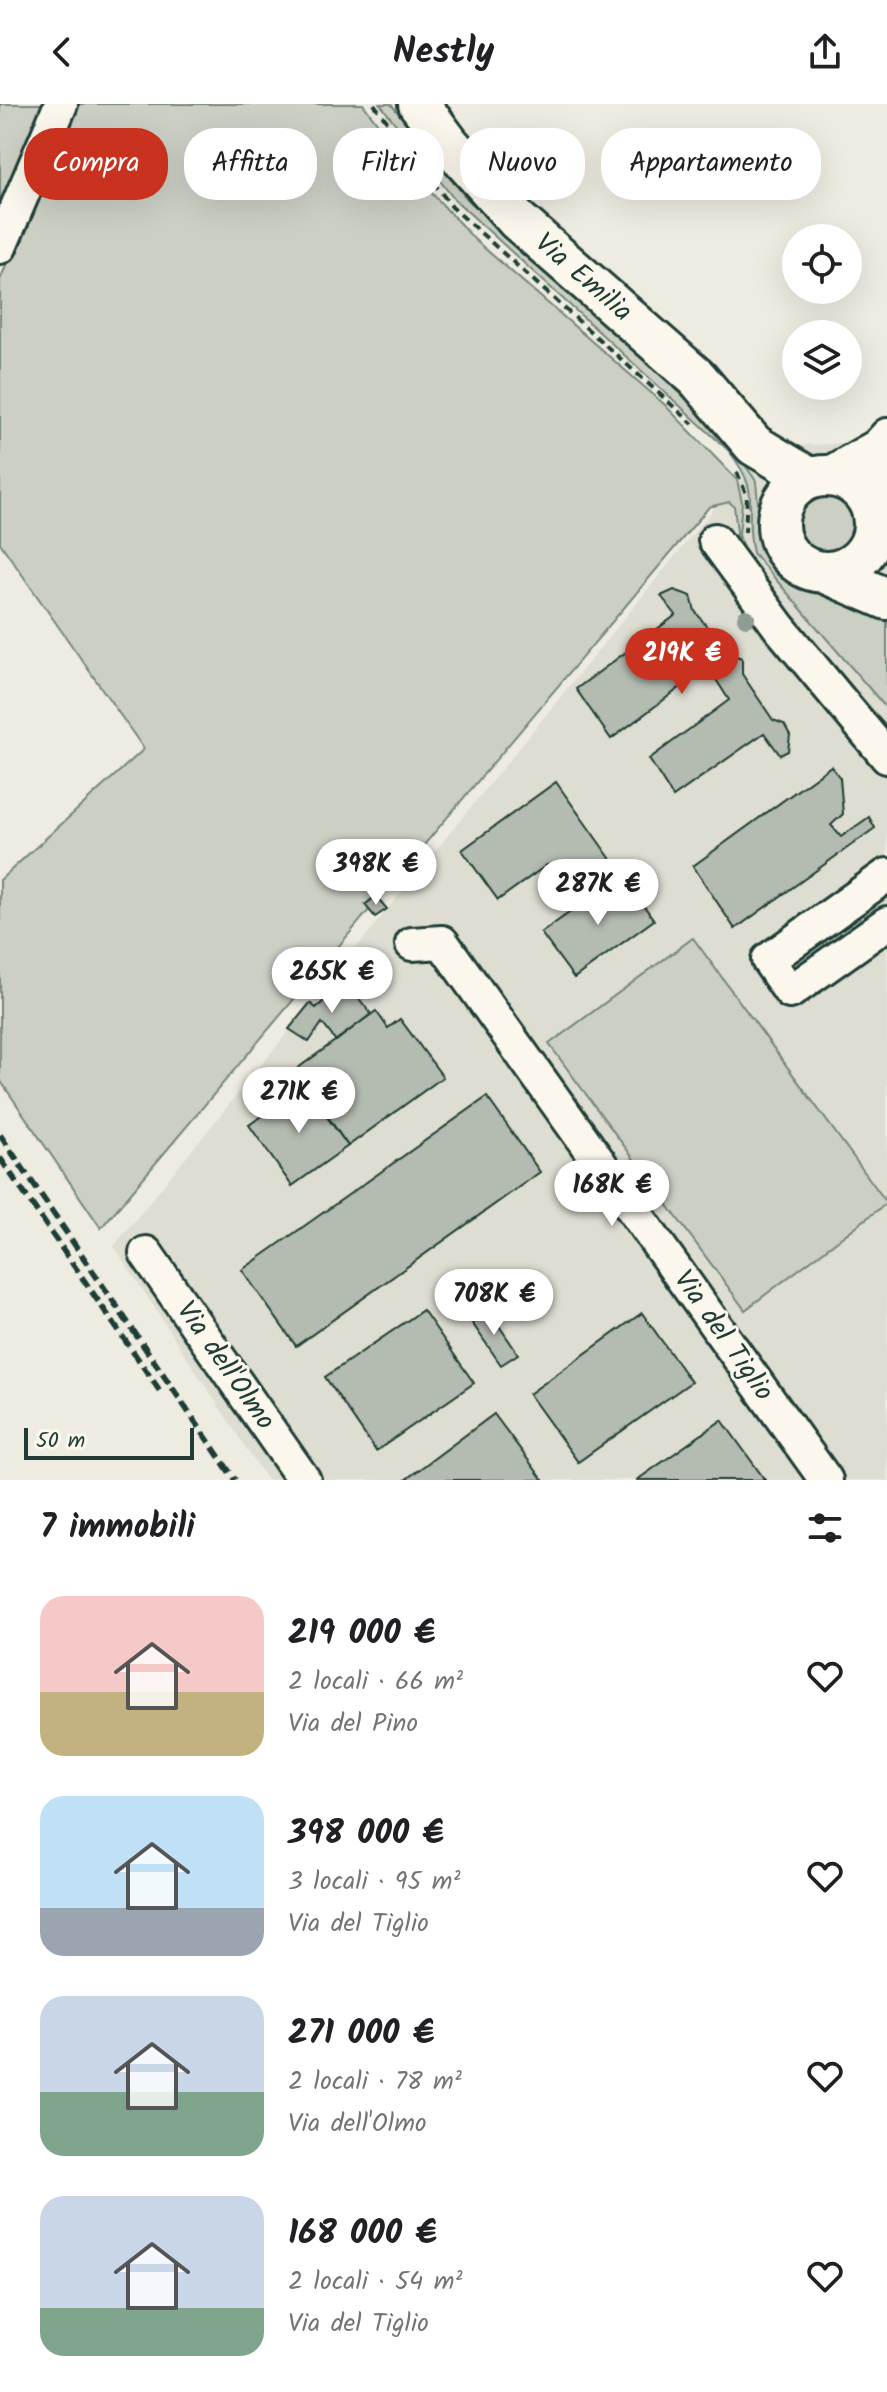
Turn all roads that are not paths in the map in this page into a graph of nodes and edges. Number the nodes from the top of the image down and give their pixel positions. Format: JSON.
{"nodes":[{"id":1,"x":61,"y":104,"type":"edge"},
{"id":2,"x":419,"y":104,"type":"edge"},
{"id":3,"x":0,"y":247,"type":"edge"},
{"id":4,"x":882,"y":441,"type":"edge"},
{"id":5,"x":742,"y":454,"type":"junction"},
{"id":6,"x":818,"y":477,"type":"junction"},
{"id":7,"x":778,"y":516,"type":"junction"},
{"id":8,"x":879,"y":538,"type":"edge"},
{"id":9,"x":715,"y":540,"type":"dead end"},
{"id":10,"x":826,"y":573,"type":"junction"},
{"id":11,"x":887,"y":599,"type":"edge"},
{"id":12,"x":887,"y":757,"type":"edge"},
{"id":13,"x":884,"y":883,"type":"edge"},
{"id":14,"x":887,"y":923,"type":"edge"},
{"id":15,"x":412,"y":944,"type":"dead end"},
{"id":16,"x":146,"y":1253,"type":"dead end"},
{"id":17,"x":304,"y":1480,"type":"edge"},
{"id":18,"x":826,"y":1480,"type":"edge"}],
"edges":[{"from":1,"to":3,"type":"street"},
{"from":2,"to":5,"type":"main road","name":"Via Emilia"},
{"from":4,"to":6,"type":"street"},
{"from":4,"to":8,"type":"street"},
{"from":5,"to":6,"type":"main road","name":"Via Emilia"},
{"from":5,"to":7,"type":"main road","name":"Via Emilia"},
{"from":6,"to":7,"type":"main road"},
{"from":6,"to":8,"type":"main road","name":"Via Emilia"},
{"from":7,"to":10,"type":"main road","name":"Via Emilia"},
{"from":8,"to":10,"type":"main road"},
{"from":9,"to":12,"type":"street"},
{"from":10,"to":11,"type":"main road","name":"Via Emilia"},
{"from":13,"to":14,"type":"street"},
{"from":15,"to":18,"type":"street","name":"Via del Tiglio"},
{"from":16,"to":17,"type":"street","name":"Via dell'Olmo"}]}
